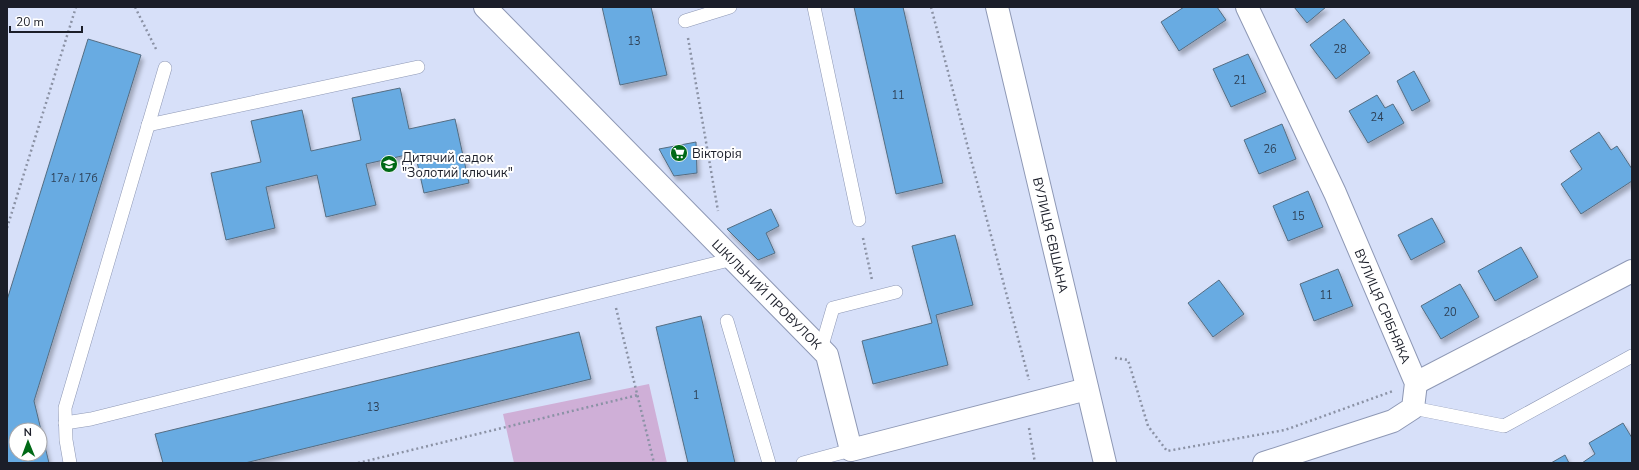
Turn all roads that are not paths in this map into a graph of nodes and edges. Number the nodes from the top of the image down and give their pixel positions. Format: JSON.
{"nodes":[{"id":1,"x":485,"y":7,"type":"edge"},
{"id":2,"x":730,"y":7,"type":"edge"},
{"id":3,"x":814,"y":7,"type":"edge"},
{"id":4,"x":997,"y":7,"type":"edge"},
{"id":5,"x":1247,"y":7,"type":"edge"},
{"id":6,"x":685,"y":21,"type":"road end"},
{"id":7,"x":418,"y":67,"type":"dead end"},
{"id":8,"x":165,"y":68,"type":"road end"},
{"id":9,"x":148,"y":125,"type":"junction"},
{"id":10,"x":859,"y":220,"type":"road end"},
{"id":11,"x":733,"y":260,"type":"junction"},
{"id":12,"x":1632,"y":271,"type":"edge"},
{"id":13,"x":896,"y":292,"type":"dead end"},
{"id":14,"x":727,"y":321,"type":"dead end"},
{"id":15,"x":821,"y":349,"type":"junction"},
{"id":16,"x":1632,"y":356,"type":"edge"},
{"id":17,"x":1416,"y":383,"type":"junction"},
{"id":18,"x":1087,"y":389,"type":"junction"},
{"id":19,"x":1413,"y":408,"type":"junction"},
{"id":20,"x":65,"y":423,"type":"junction"},
{"id":21,"x":851,"y":450,"type":"junction"},
{"id":22,"x":70,"y":463,"type":"edge"},
{"id":23,"x":770,"y":463,"type":"edge"},
{"id":24,"x":803,"y":463,"type":"edge"},
{"id":25,"x":1105,"y":463,"type":"edge"},
{"id":26,"x":1264,"y":463,"type":"edge"}],
"edges":[{"from":1,"to":11,"type":"street","name":"ШКІЛЬНИЙ ПРОВУЛОК"},
{"from":2,"to":6,"type":"lane"},
{"from":3,"to":10,"type":"lane"},
{"from":4,"to":18,"type":"street","name":"ВУЛИЦЯ ЄВШАНА"},
{"from":5,"to":17,"type":"street","name":"ВУЛИЦЯ СРІБНЯКА"},
{"from":7,"to":9,"type":"lane"},
{"from":8,"to":9,"type":"lane"},
{"from":9,"to":20,"type":"lane"},
{"from":11,"to":15,"type":"street","name":"ШКІЛЬНИЙ ПРОВУЛОК"},
{"from":11,"to":20,"type":"lane"},
{"from":12,"to":17,"type":"street"},
{"from":13,"to":15,"type":"lane"},
{"from":14,"to":23,"type":"lane"},
{"from":15,"to":21,"type":"street","name":"ШКІЛЬНИЙ ПРОВУЛОК"},
{"from":16,"to":19,"type":"lane"},
{"from":17,"to":19,"type":"street"},
{"from":18,"to":21,"type":"street"},
{"from":18,"to":25,"type":"street","name":"ВУЛИЦЯ ЄВШАНА"},
{"from":19,"to":26,"type":"street"},
{"from":20,"to":22,"type":"lane"},
{"from":21,"to":24,"type":"lane"}]}
